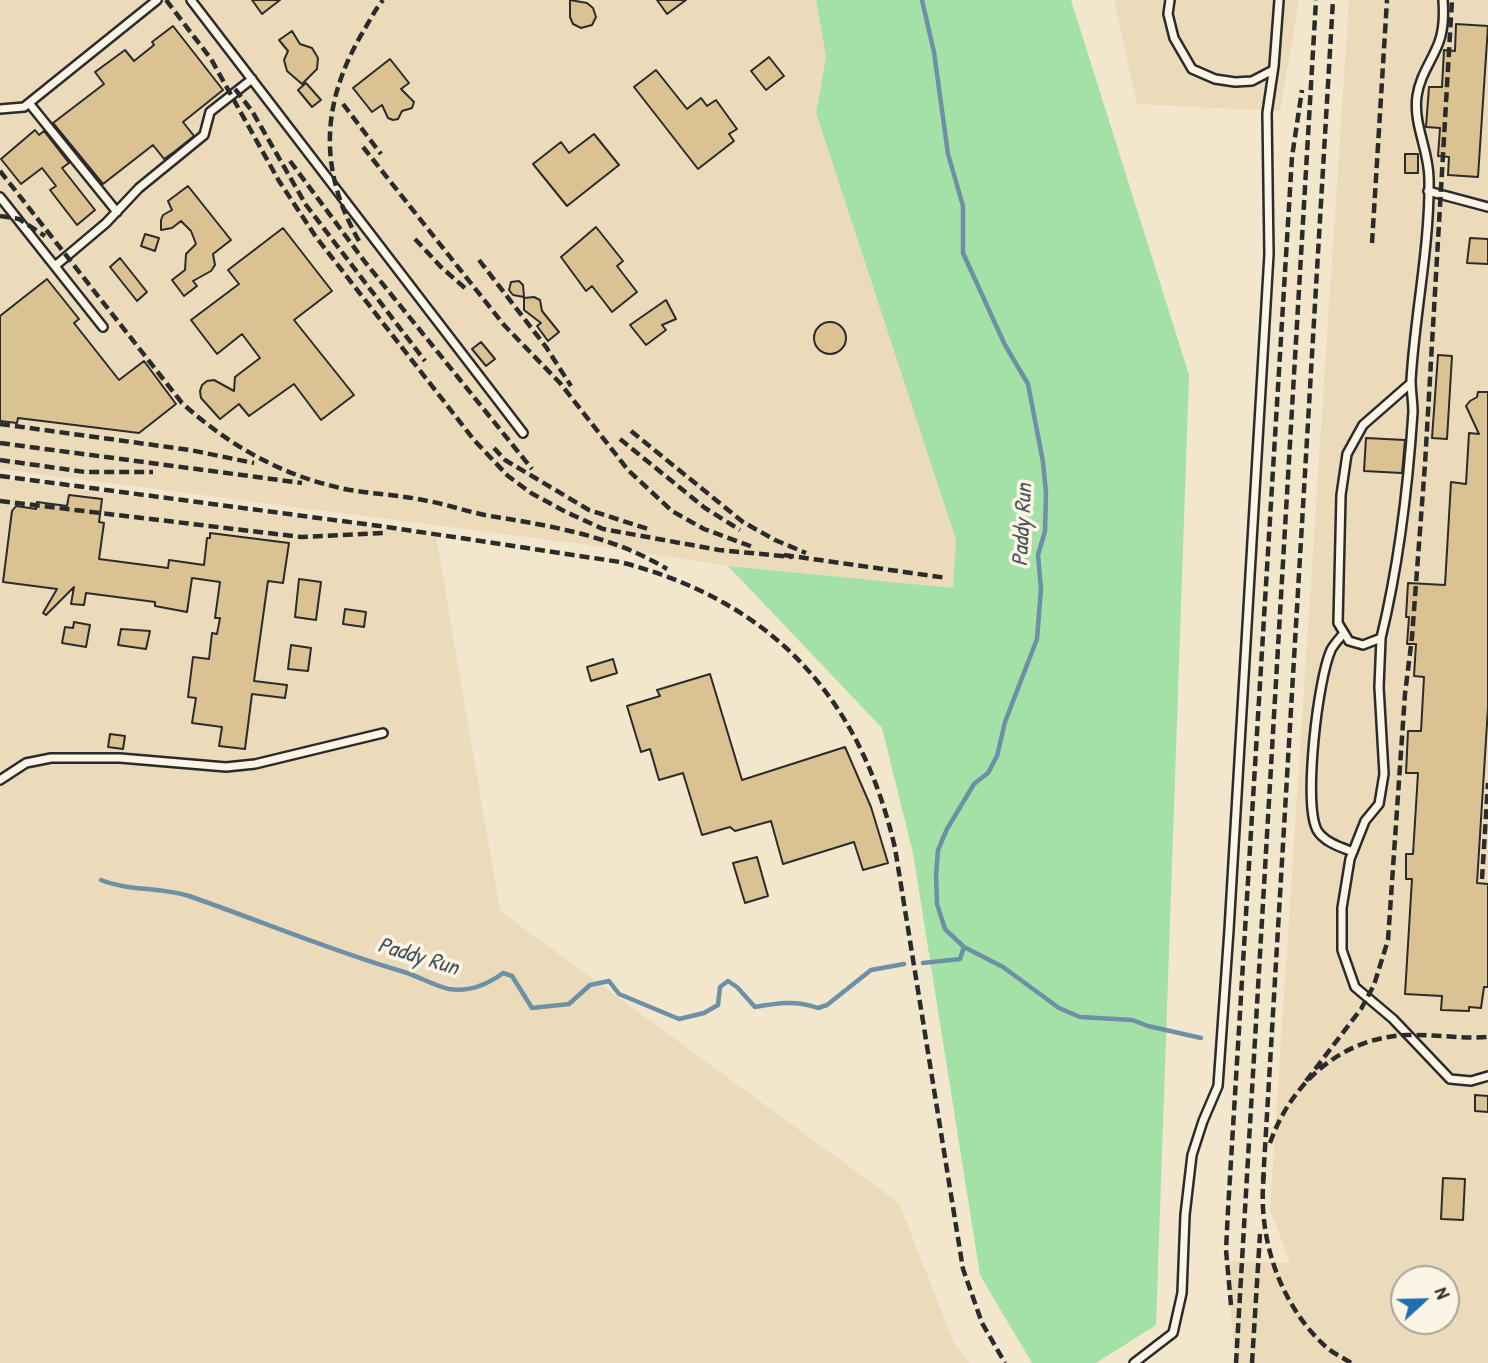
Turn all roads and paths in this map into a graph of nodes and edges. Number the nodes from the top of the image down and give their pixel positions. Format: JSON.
{"nodes":[{"id":1,"x":157,"y":0,"type":"edge"},
{"id":2,"x":191,"y":0,"type":"edge"},
{"id":3,"x":1170,"y":0,"type":"edge"},
{"id":4,"x":1279,"y":0,"type":"edge"},
{"id":5,"x":1443,"y":0,"type":"edge"},
{"id":6,"x":1273,"y":70,"type":"junction"},
{"id":7,"x":252,"y":79,"type":"junction"},
{"id":8,"x":29,"y":103,"type":"junction"},
{"id":9,"x":0,"y":109,"type":"edge"},
{"id":10,"x":1428,"y":191,"type":"junction"},
{"id":11,"x":0,"y":197,"type":"edge"},
{"id":12,"x":1488,"y":207,"type":"edge"},
{"id":13,"x":117,"y":212,"type":"junction"},
{"id":14,"x":55,"y":266,"type":"junction"},
{"id":15,"x":103,"y":327,"type":"dead end"},
{"id":16,"x":1411,"y":383,"type":"junction"},
{"id":17,"x":523,"y":433,"type":"dead end"},
{"id":18,"x":1344,"y":632,"type":"junction"},
{"id":19,"x":1381,"y":638,"type":"junction"},
{"id":20,"x":383,"y":733,"type":"dead end"},
{"id":21,"x":0,"y":780,"type":"edge"},
{"id":22,"x":1353,"y":852,"type":"junction"},
{"id":23,"x":1488,"y":1076,"type":"edge"},
{"id":24,"x":1134,"y":1363,"type":"edge"}],
"edges":[{"from":1,"to":8,"type":"lane"},
{"from":2,"to":7,"type":"lane"},
{"from":3,"to":6,"type":"lane"},
{"from":4,"to":6,"type":"lane"},
{"from":5,"to":10,"type":"lane"},
{"from":6,"to":24,"type":"lane"},
{"from":7,"to":13,"type":"lane"},
{"from":7,"to":17,"type":"lane"},
{"from":8,"to":9,"type":"lane"},
{"from":8,"to":13,"type":"lane"},
{"from":10,"to":12,"type":"lane"},
{"from":10,"to":16,"type":"lane"},
{"from":11,"to":14,"type":"lane"},
{"from":13,"to":14,"type":"lane"},
{"from":14,"to":15,"type":"lane"},
{"from":16,"to":18,"type":"lane"},
{"from":16,"to":19,"type":"lane"},
{"from":18,"to":19,"type":"lane"},
{"from":18,"to":22,"type":"lane"},
{"from":19,"to":22,"type":"lane"},
{"from":20,"to":21,"type":"lane"},
{"from":22,"to":23,"type":"lane"}]}
